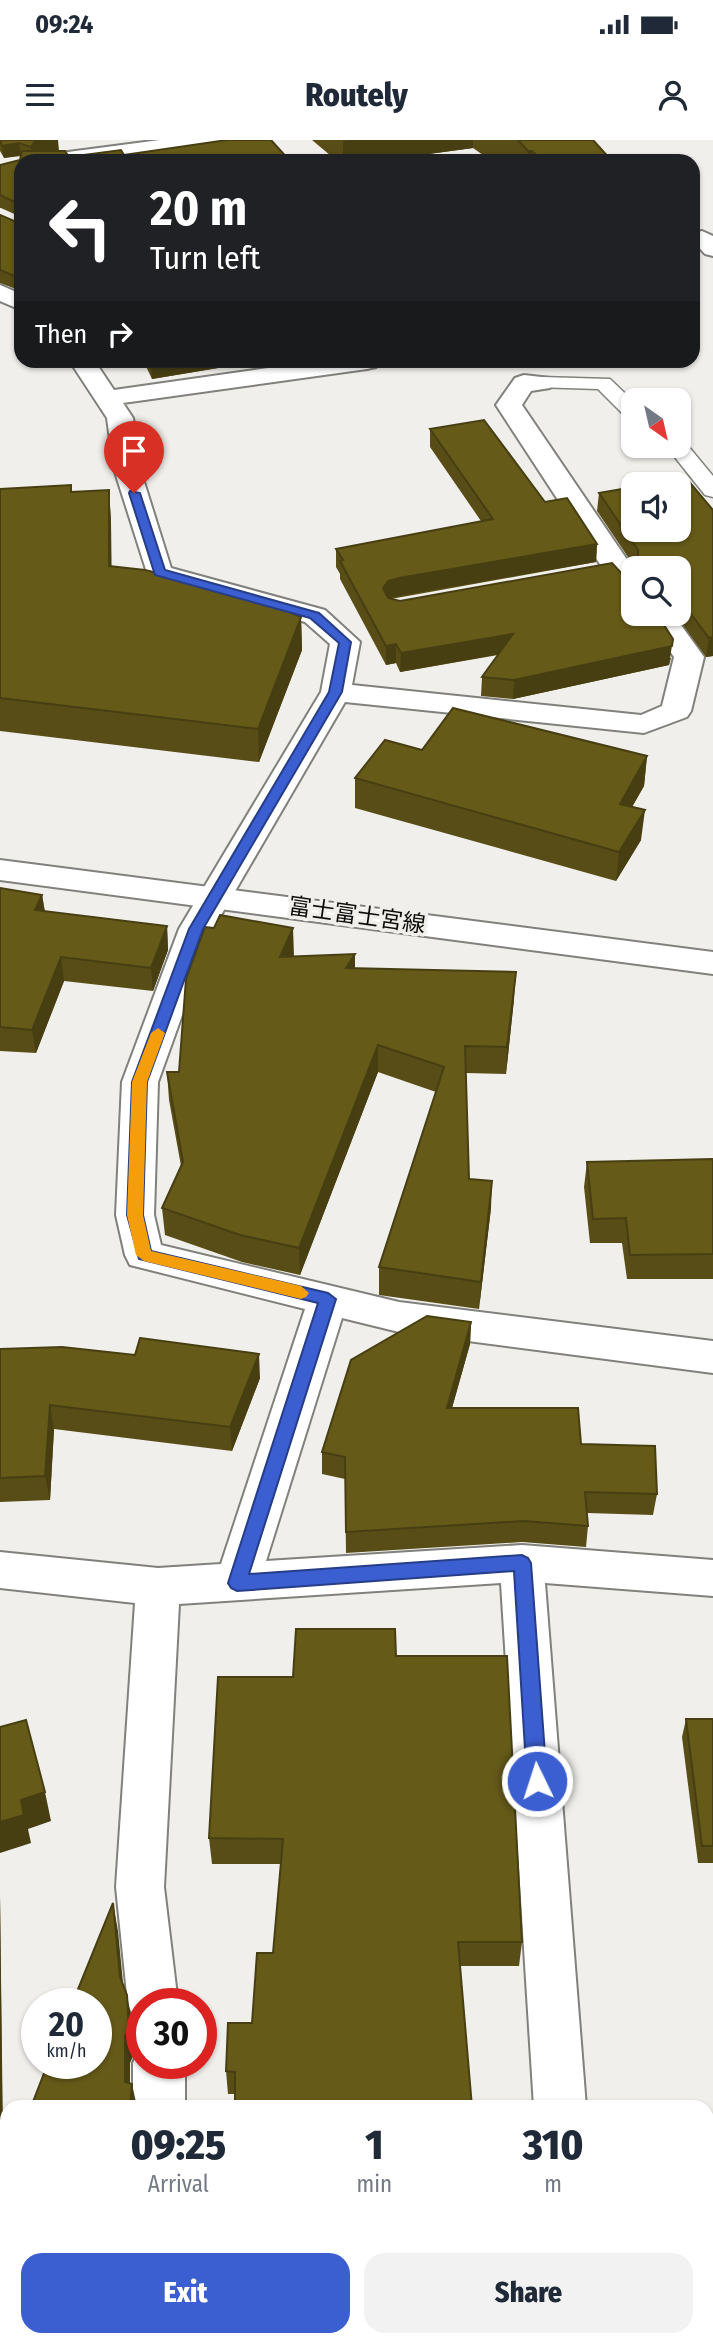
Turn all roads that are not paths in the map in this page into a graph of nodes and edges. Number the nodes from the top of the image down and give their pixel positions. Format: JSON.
{"nodes":[{"id":1,"x":210,"y":140,"type":"edge"},
{"id":2,"x":140,"y":154,"type":"edge"},
{"id":3,"x":87,"y":368,"type":"edge"},
{"id":4,"x":324,"y":368,"type":"edge"},
{"id":5,"x":527,"y":368,"type":"edge"},
{"id":6,"x":541,"y":383,"type":"junction"},
{"id":7,"x":108,"y":398,"type":"junction"},
{"id":8,"x":621,"y":401,"type":"edge"},
{"id":9,"x":686,"y":458,"type":"edge"},
{"id":10,"x":713,"y":490,"type":"edge"},
{"id":11,"x":614,"y":577,"type":"edge"},
{"id":12,"x":667,"y":626,"type":"edge"},
{"id":13,"x":336,"y":692,"type":"junction"},
{"id":14,"x":0,"y":870,"type":"edge"},
{"id":15,"x":217,"y":896,"type":"junction"},
{"id":16,"x":713,"y":963,"type":"edge"},
{"id":17,"x":328,"y":1299,"type":"junction"},
{"id":18,"x":713,"y":1357,"type":"edge"},
{"id":19,"x":522,"y":1563,"type":"junction"},
{"id":20,"x":0,"y":1570,"type":"edge"},
{"id":21,"x":713,"y":1578,"type":"edge"},
{"id":22,"x":237,"y":1583,"type":"junction"},
{"id":23,"x":158,"y":1587,"type":"junction"},
{"id":24,"x":151,"y":1988,"type":"edge"},
{"id":25,"x":159,"y":2079,"type":"edge"},
{"id":26,"x":159,"y":2100,"type":"edge"},
{"id":27,"x":560,"y":2100,"type":"edge"}],
"edges":[{"from":1,"to":2,"type":"street"},
{"from":3,"to":7,"type":"street"},
{"from":4,"to":7,"type":"street"},
{"from":5,"to":6,"type":"street"},
{"from":6,"to":8,"type":"lane"},
{"from":6,"to":11,"type":"street"},
{"from":7,"to":13,"type":"street"},
{"from":9,"to":10,"type":"lane"},
{"from":12,"to":13,"type":"street"},
{"from":13,"to":15,"type":"street"},
{"from":14,"to":15,"type":"street","name":"富士富士宮線"},
{"from":15,"to":16,"type":"street","name":"富士富士宮線"},
{"from":15,"to":17,"type":"street"},
{"from":17,"to":18,"type":"street"},
{"from":17,"to":22,"type":"street"},
{"from":19,"to":21,"type":"street"},
{"from":19,"to":22,"type":"street"},
{"from":19,"to":27,"type":"street"},
{"from":20,"to":23,"type":"street"},
{"from":22,"to":23,"type":"street"},
{"from":23,"to":24,"type":"street"},
{"from":25,"to":26,"type":"street"}]}
